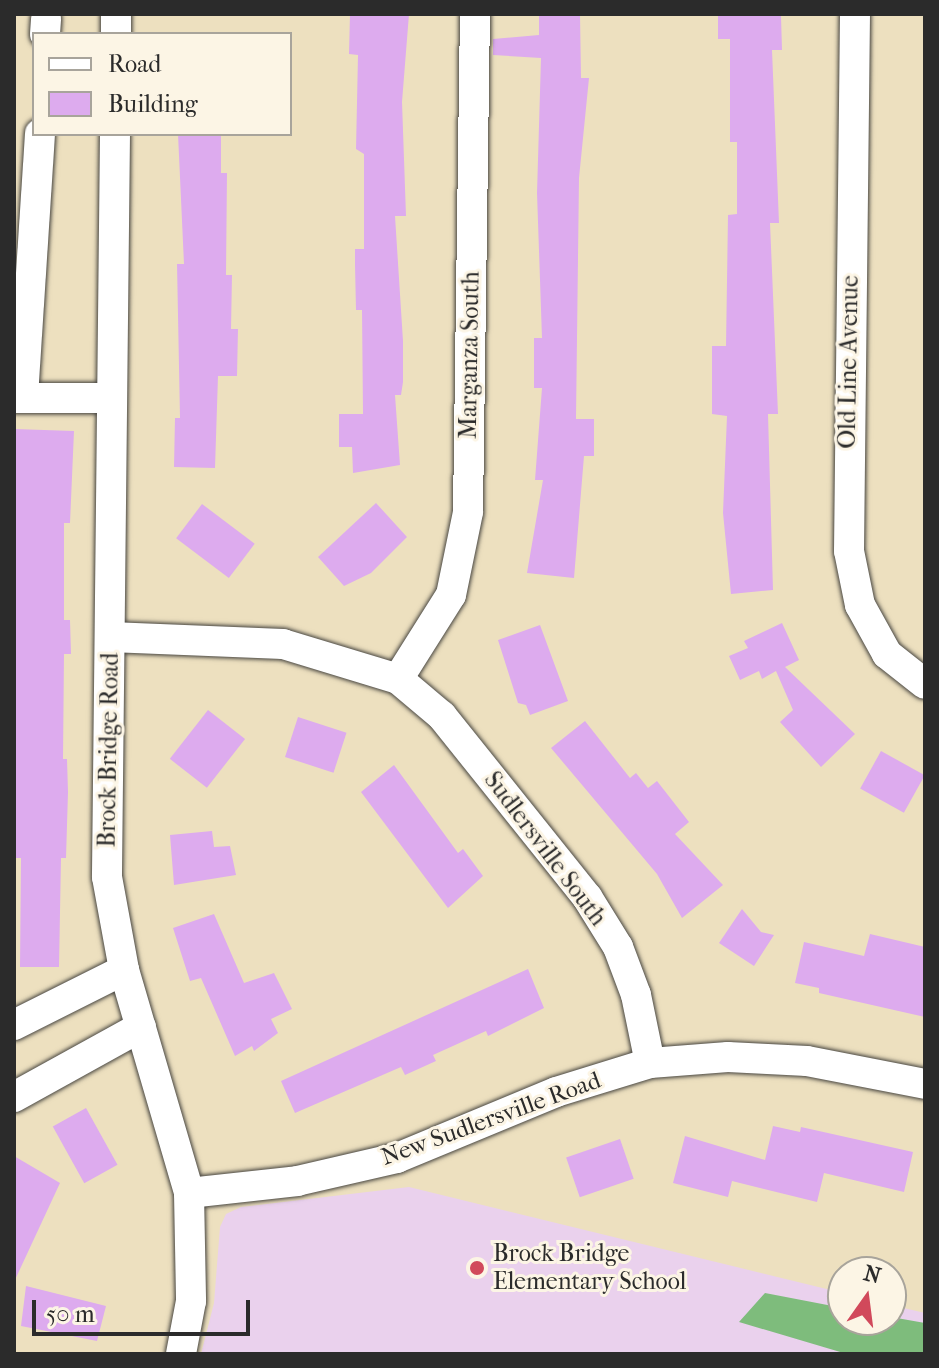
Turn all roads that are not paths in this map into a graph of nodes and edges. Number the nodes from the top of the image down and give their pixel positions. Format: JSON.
{"nodes":[{"id":1,"x":475,"y":14,"type":"edge"},
{"id":2,"x":855,"y":14,"type":"edge"},
{"id":3,"x":40,"y":136,"type":"edge"},
{"id":4,"x":115,"y":136,"type":"edge"},
{"id":5,"x":18,"y":398,"type":"edge"},
{"id":6,"x":111,"y":398,"type":"junction"},
{"id":7,"x":110,"y":637,"type":"junction"},
{"id":8,"x":398,"y":679,"type":"junction"},
{"id":9,"x":925,"y":684,"type":"edge"},
{"id":10,"x":124,"y":970,"type":"junction"},
{"id":11,"x":14,"y":1025,"type":"edge"},
{"id":12,"x":141,"y":1027,"type":"junction"},
{"id":13,"x":650,"y":1063,"type":"junction"},
{"id":14,"x":925,"y":1084,"type":"edge"},
{"id":15,"x":14,"y":1097,"type":"edge"},
{"id":16,"x":189,"y":1193,"type":"junction"},
{"id":17,"x":181,"y":1354,"type":"edge"}],
"edges":[{"from":1,"to":8,"type":"street","name":"Marganza South"},
{"from":2,"to":9,"type":"street","name":"Old Line Avenue"},
{"from":3,"to":5,"type":"street"},
{"from":4,"to":6,"type":"street","name":"Brock Bridge Road"},
{"from":5,"to":6,"type":"street"},
{"from":6,"to":7,"type":"street","name":"Brock Bridge Road"},
{"from":7,"to":8,"type":"street","name":"Sudlersville South"},
{"from":7,"to":10,"type":"street","name":"Brock Bridge Road"},
{"from":8,"to":13,"type":"street","name":"Sudlersville South"},
{"from":10,"to":11,"type":"street"},
{"from":10,"to":12,"type":"street","name":"Brock Bridge Road"},
{"from":12,"to":15,"type":"street"},
{"from":12,"to":16,"type":"street","name":"Brock Bridge Road"},
{"from":13,"to":14,"type":"street"},
{"from":13,"to":16,"type":"street","name":"New Sudlersville Road"},
{"from":16,"to":17,"type":"street","name":"Brock Bridge Road"}]}
